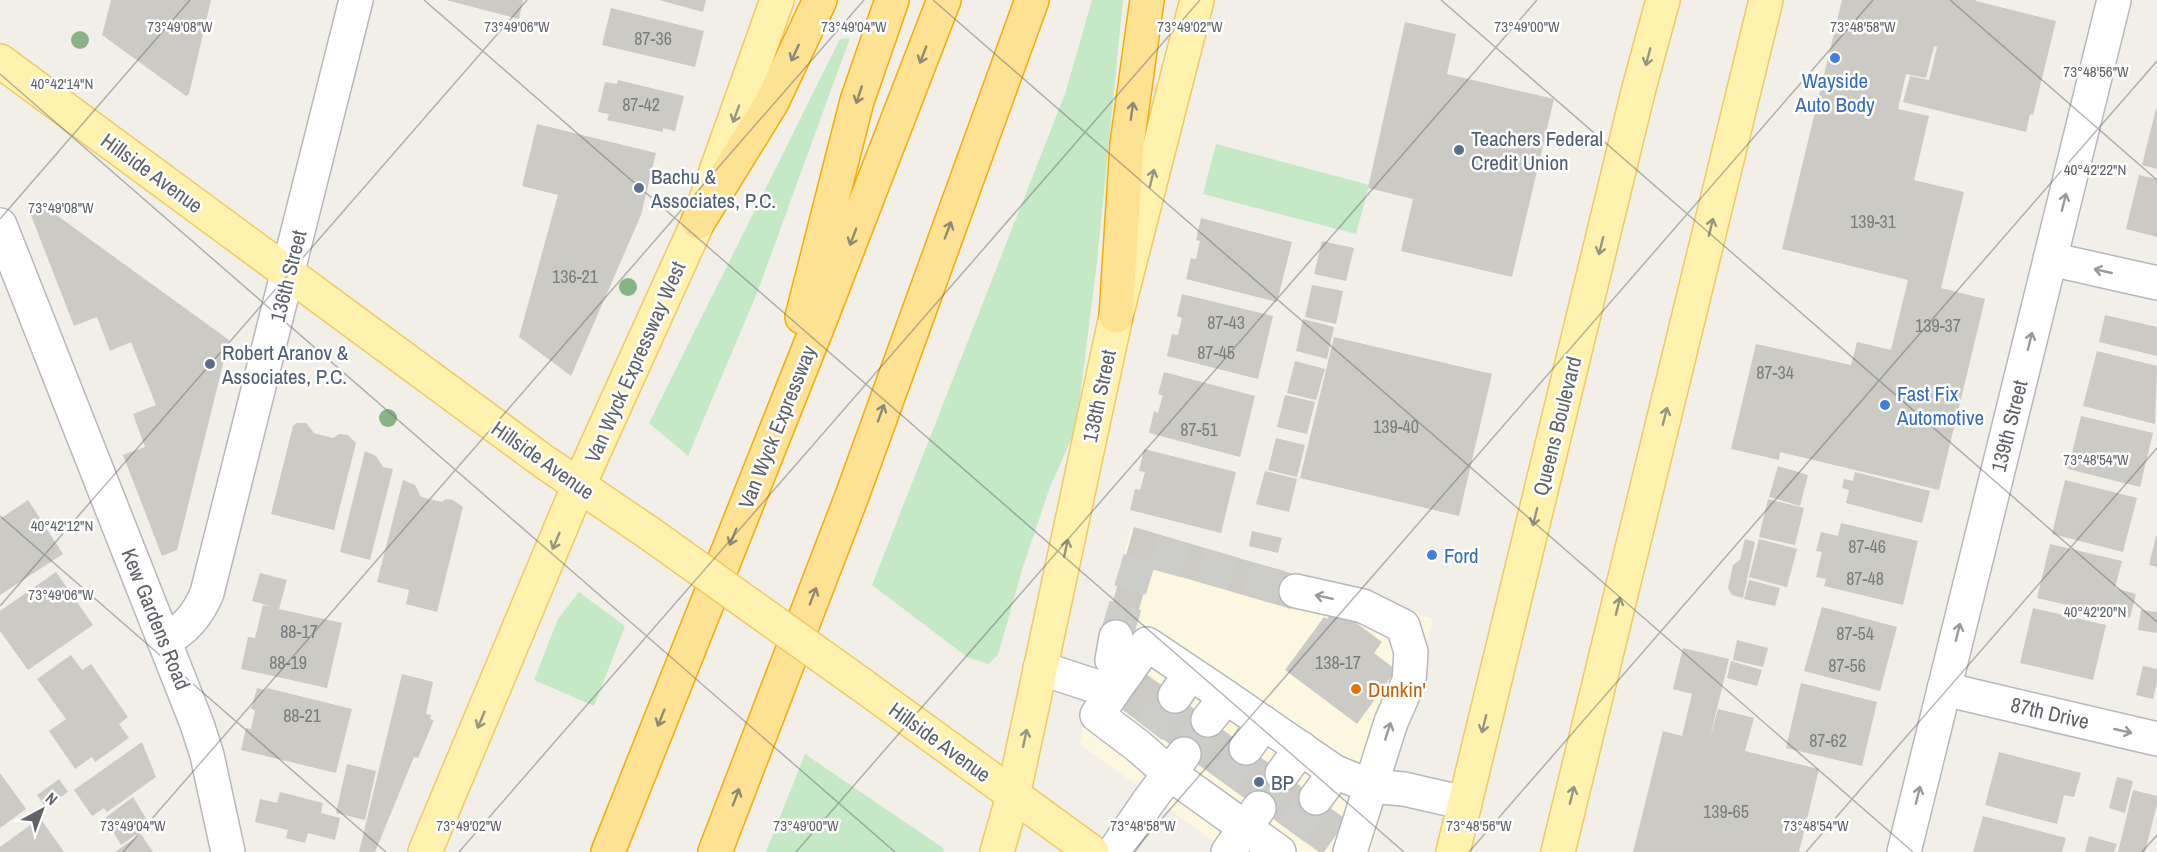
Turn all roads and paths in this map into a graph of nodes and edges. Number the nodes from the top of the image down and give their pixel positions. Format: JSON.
{"nodes":[{"id":1,"x":356,"y":0,"type":"edge"},
{"id":2,"x":777,"y":0,"type":"edge"},
{"id":3,"x":819,"y":0,"type":"edge"},
{"id":4,"x":892,"y":0,"type":"edge"},
{"id":5,"x":944,"y":0,"type":"edge"},
{"id":6,"x":1032,"y":0,"type":"edge"},
{"id":7,"x":1147,"y":0,"type":"edge"},
{"id":8,"x":1197,"y":0,"type":"edge"},
{"id":9,"x":1663,"y":0,"type":"edge"},
{"id":10,"x":1766,"y":0,"type":"edge"},
{"id":11,"x":2114,"y":0,"type":"edge"},
{"id":12,"x":0,"y":62,"type":"edge"},
{"id":13,"x":698,"y":222,"type":"junction"},
{"id":14,"x":0,"y":225,"type":"edge"},
{"id":15,"x":2050,"y":259,"type":"junction"},
{"id":16,"x":288,"y":274,"type":"junction"},
{"id":17,"x":2157,"y":284,"type":"edge"},
{"id":18,"x":1116,"y":316,"type":"junction"},
{"id":19,"x":770,"y":444,"type":"junction"},
{"id":20,"x":579,"y":487,"type":"junction"},
{"id":21,"x":1296,"y":591,"type":"tunnel mouth"},
{"id":22,"x":1116,"y":637,"type":"tunnel mouth"},
{"id":23,"x":164,"y":641,"type":"junction"},
{"id":24,"x":1040,"y":668,"type":"junction"},
{"id":25,"x":1119,"y":683,"type":"junction"},
{"id":26,"x":1944,"y":689,"type":"junction"},
{"id":27,"x":2157,"y":738,"type":"edge"},
{"id":28,"x":1177,"y":763,"type":"junction"},
{"id":29,"x":1335,"y":772,"type":"junction"},
{"id":30,"x":1370,"y":786,"type":"junction"},
{"id":31,"x":1013,"y":796,"type":"junction"},
{"id":32,"x":1316,"y":798,"type":"tunnel mouth"},
{"id":33,"x":1465,"y":803,"type":"junction"},
{"id":34,"x":1244,"y":829,"type":"edge"},
{"id":35,"x":1283,"y":845,"type":"edge"},
{"id":36,"x":228,"y":852,"type":"edge"},
{"id":37,"x":425,"y":852,"type":"edge"},
{"id":38,"x":608,"y":852,"type":"edge"},
{"id":39,"x":715,"y":852,"type":"edge"},
{"id":40,"x":997,"y":852,"type":"edge"},
{"id":41,"x":1092,"y":852,"type":"edge"},
{"id":42,"x":1114,"y":852,"type":"edge"},
{"id":43,"x":1350,"y":852,"type":"edge"},
{"id":44,"x":1453,"y":852,"type":"edge"},
{"id":45,"x":1558,"y":852,"type":"edge"},
{"id":46,"x":1904,"y":852,"type":"edge"}],
"edges":[{"from":1,"to":16,"type":"street","name":"136th Street"},
{"from":2,"to":13,"type":"main road","name":"Van Wyck Expressway West","one_way":true},
{"from":3,"to":13,"type":"highway","one_way":true},
{"from":4,"to":19,"type":"highway","one_way":true},
{"from":5,"to":19,"type":"highway","name":"Van Wyck Expressway","one_way":true},
{"from":39,"to":6,"type":"highway","one_way":true},
{"from":18,"to":7,"type":"highway","one_way":true},
{"from":18,"to":8,"type":"main road","name":"138th Street","one_way":true},
{"from":9,"to":33,"type":"main road","name":"Queens Boulevard","one_way":true},
{"from":45,"to":10,"type":"main road","one_way":true},
{"from":15,"to":11,"type":"street","name":"139th Street","one_way":true},
{"from":12,"to":16,"type":"main road","name":"Hillside Avenue"},
{"from":13,"to":20,"type":"main road","name":"Van Wyck Expressway West"},
{"from":14,"to":23,"type":"street","name":"Kew Gardens Road"},
{"from":17,"to":15,"type":"street","one_way":true},
{"from":26,"to":15,"type":"street","name":"139th Street","one_way":true},
{"from":16,"to":20,"type":"main road","name":"Hillside Avenue"},
{"from":16,"to":23,"type":"street","name":"136th Street"},
{"from":24,"to":18,"type":"main road","name":"138th Street","one_way":true},
{"from":19,"to":38,"type":"highway","name":"Van Wyck Expressway","one_way":true},
{"from":20,"to":31,"type":"main road","name":"Hillside Avenue","bridge":true},
{"from":20,"to":37,"type":"main road","name":"Van Wyck Expressway West","one_way":true},
{"from":30,"to":21,"type":"street","one_way":true},
{"from":22,"to":25,"type":"street"},
{"from":23,"to":36,"type":"street","name":"Kew Gardens Road"},
{"from":24,"to":25,"type":"street"},
{"from":31,"to":24,"type":"main road","name":"138th Street","one_way":true},
{"from":25,"to":28,"type":"street"},
{"from":25,"to":29,"type":"street"},
{"from":26,"to":27,"type":"street","name":"87th Drive","one_way":true},
{"from":46,"to":26,"type":"street","name":"139th Street","one_way":true},
{"from":28,"to":34,"type":"street"},
{"from":28,"to":42,"type":"street"},
{"from":29,"to":30,"type":"street"},
{"from":29,"to":32,"type":"street"},
{"from":30,"to":33,"type":"street"},
{"from":30,"to":43,"type":"street"},
{"from":31,"to":40,"type":"main road"},
{"from":31,"to":41,"type":"main road","name":"Hillside Avenue"},
{"from":33,"to":44,"type":"main road","name":"Queens Boulevard"},
{"from":34,"to":35,"type":"street"}]}
